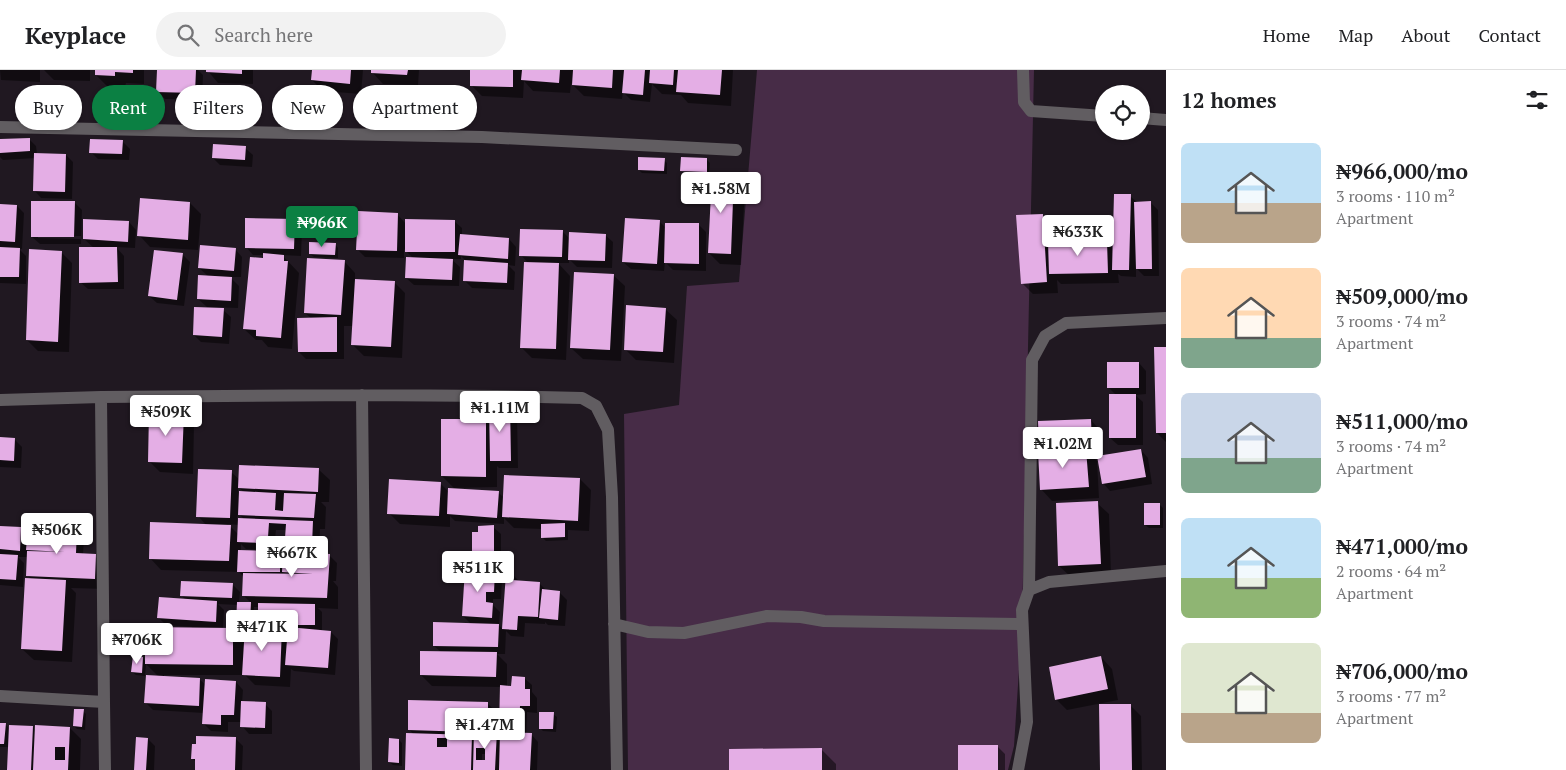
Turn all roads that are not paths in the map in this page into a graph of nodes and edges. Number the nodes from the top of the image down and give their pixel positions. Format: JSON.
{"nodes":[{"id":1,"x":1023,"y":70,"type":"edge"},
{"id":2,"x":1095,"y":115,"type":"edge"},
{"id":3,"x":1150,"y":119,"type":"edge"},
{"id":4,"x":1166,"y":120,"type":"edge"},
{"id":5,"x":0,"y":127,"type":"edge"},
{"id":6,"x":736,"y":150,"type":"dead end"},
{"id":7,"x":1166,"y":318,"type":"edge"},
{"id":8,"x":362,"y":395,"type":"junction"},
{"id":9,"x":101,"y":397,"type":"junction"},
{"id":10,"x":0,"y":400,"type":"edge"},
{"id":11,"x":1166,"y":571,"type":"edge"},
{"id":12,"x":1029,"y":590,"type":"junction"},
{"id":13,"x":614,"y":624,"type":"junction"},
{"id":14,"x":1022,"y":624,"type":"junction"},
{"id":15,"x":0,"y":696,"type":"edge"},
{"id":16,"x":104,"y":702,"type":"junction"},
{"id":17,"x":105,"y":770,"type":"edge"},
{"id":18,"x":366,"y":770,"type":"edge"},
{"id":19,"x":616,"y":770,"type":"edge"},
{"id":20,"x":1018,"y":770,"type":"edge"}],
"edges":[{"from":1,"to":2,"type":"street"},
{"from":3,"to":4,"type":"street"},
{"from":5,"to":6,"type":"street"},
{"from":7,"to":12,"type":"street"},
{"from":8,"to":9,"type":"street"},
{"from":8,"to":13,"type":"street"},
{"from":8,"to":18,"type":"street"},
{"from":9,"to":10,"type":"street"},
{"from":9,"to":16,"type":"street"},
{"from":11,"to":12,"type":"street"},
{"from":12,"to":14,"type":"street"},
{"from":13,"to":14,"type":"street"},
{"from":13,"to":19,"type":"street"},
{"from":14,"to":20,"type":"street"},
{"from":15,"to":16,"type":"street"},
{"from":16,"to":17,"type":"street"}]}
